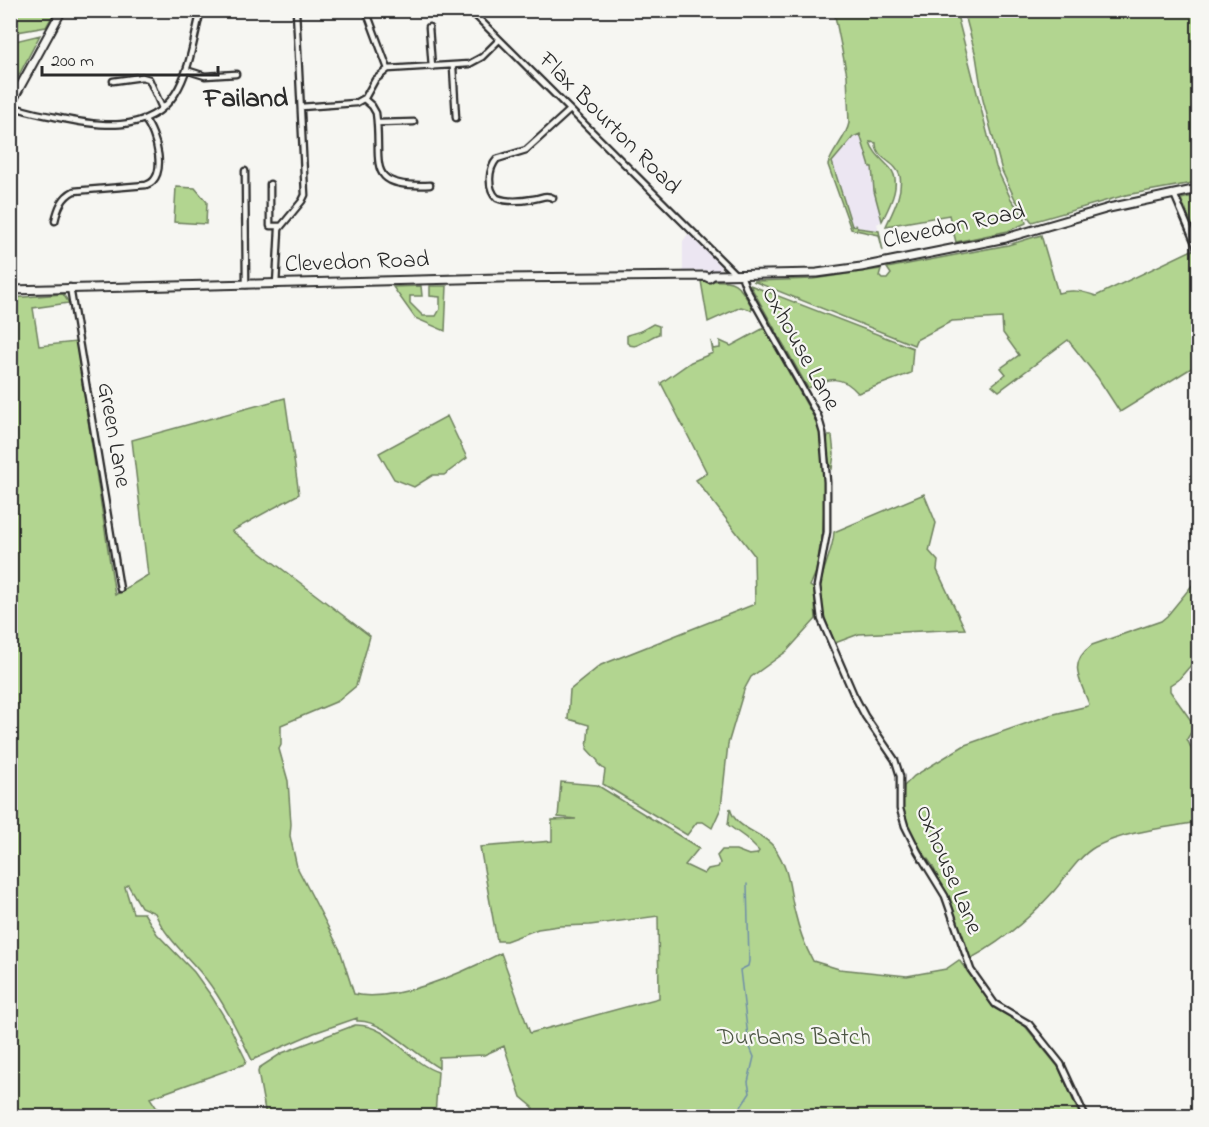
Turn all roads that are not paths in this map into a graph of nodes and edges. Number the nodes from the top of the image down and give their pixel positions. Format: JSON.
{"nodes":[{"id":1,"x":62,"y":10,"type":"edge"},
{"id":2,"x":296,"y":10,"type":"edge"},
{"id":3,"x":366,"y":10,"type":"edge"},
{"id":4,"x":470,"y":10,"type":"edge"},
{"id":5,"x":201,"y":13,"type":"edge"},
{"id":6,"x":429,"y":27,"type":"dead end"},
{"id":7,"x":430,"y":35,"type":"junction"},
{"id":8,"x":422,"y":36,"type":"dead end"},
{"id":9,"x":499,"y":40,"type":"junction"},
{"id":10,"x":432,"y":67,"type":"junction"},
{"id":11,"x":453,"y":67,"type":"junction"},
{"id":12,"x":388,"y":69,"type":"junction"},
{"id":13,"x":186,"y":70,"type":"junction"},
{"id":14,"x":127,"y":73,"type":"dead end"},
{"id":15,"x":236,"y":74,"type":"dead end"},
{"id":16,"x":230,"y":75,"type":"junction"},
{"id":17,"x":128,"y":79,"type":"junction"},
{"id":18,"x":113,"y":81,"type":"dead end"},
{"id":19,"x":230,"y":83,"type":"dead end"},
{"id":20,"x":363,"y":99,"type":"junction"},
{"id":21,"x":10,"y":105,"type":"edge"},
{"id":22,"x":301,"y":107,"type":"junction"},
{"id":23,"x":162,"y":108,"type":"junction"},
{"id":24,"x":570,"y":111,"type":"junction"},
{"id":25,"x":456,"y":118,"type":"dead end"},
{"id":26,"x":145,"y":120,"type":"junction"},
{"id":27,"x":377,"y":123,"type":"junction"},
{"id":28,"x":408,"y":129,"type":"dead end"},
{"id":29,"x":489,"y":155,"type":"dead end"},
{"id":30,"x":495,"y":160,"type":"junction"},
{"id":31,"x":245,"y":171,"type":"dead end"},
{"id":32,"x":270,"y":184,"type":"dead end"},
{"id":33,"x":1198,"y":189,"type":"edge"},
{"id":34,"x":426,"y":191,"type":"dead end"},
{"id":35,"x":1174,"y":194,"type":"junction"},
{"id":36,"x":553,"y":198,"type":"dead end"},
{"id":37,"x":55,"y":221,"type":"dead end"},
{"id":38,"x":280,"y":226,"type":"junction"},
{"id":39,"x":1198,"y":250,"type":"edge"},
{"id":40,"x":735,"y":275,"type":"junction"},
{"id":41,"x":246,"y":285,"type":"junction"},
{"id":42,"x":276,"y":285,"type":"junction"},
{"id":43,"x":70,"y":288,"type":"junction"},
{"id":44,"x":10,"y":290,"type":"edge"},
{"id":45,"x":120,"y":589,"type":"dead end"},
{"id":46,"x":1085,"y":1116,"type":"edge"}],
"edges":[{"from":1,"to":21,"type":"main road"},
{"from":2,"to":22,"type":"street"},
{"from":3,"to":12,"type":"street"},
{"from":4,"to":9,"type":"street","name":"Flax Bourton Road"},
{"from":5,"to":13,"type":"street"},
{"from":6,"to":7,"type":"street"},
{"from":7,"to":8,"type":"street"},
{"from":7,"to":10,"type":"street"},
{"from":9,"to":11,"type":"street"},
{"from":9,"to":24,"type":"street","name":"Flax Bourton Road"},
{"from":10,"to":11,"type":"street"},
{"from":10,"to":12,"type":"street"},
{"from":11,"to":25,"type":"street"},
{"from":12,"to":20,"type":"street"},
{"from":13,"to":16,"type":"street"},
{"from":13,"to":23,"type":"street"},
{"from":14,"to":17,"type":"street"},
{"from":15,"to":16,"type":"street"},
{"from":16,"to":19,"type":"street"},
{"from":17,"to":18,"type":"street"},
{"from":17,"to":23,"type":"street"},
{"from":20,"to":22,"type":"street"},
{"from":20,"to":27,"type":"street"},
{"from":21,"to":26,"type":"street"},
{"from":22,"to":38,"type":"street"},
{"from":23,"to":26,"type":"street"},
{"from":24,"to":30,"type":"street"},
{"from":24,"to":40,"type":"street","name":"Flax Bourton Road"},
{"from":26,"to":37,"type":"street"},
{"from":27,"to":28,"type":"street"},
{"from":27,"to":34,"type":"street"},
{"from":29,"to":30,"type":"street"},
{"from":30,"to":36,"type":"street"},
{"from":31,"to":41,"type":"street"},
{"from":32,"to":38,"type":"street"},
{"from":33,"to":35,"type":"main road","name":"Clevedon Road"},
{"from":35,"to":39,"type":"street"},
{"from":35,"to":40,"type":"main road","name":"Clevedon Road"},
{"from":38,"to":42,"type":"street"},
{"from":40,"to":42,"type":"main road","name":"Clevedon Road"},
{"from":40,"to":46,"type":"street","name":"Oxhouse Lane"},
{"from":41,"to":42,"type":"main road","name":"Clevedon Road"},
{"from":41,"to":43,"type":"main road","name":"Clevedon Road"},
{"from":43,"to":44,"type":"main road","name":"Clevedon Road"},
{"from":43,"to":45,"type":"street","name":"Green Lane"}]}
